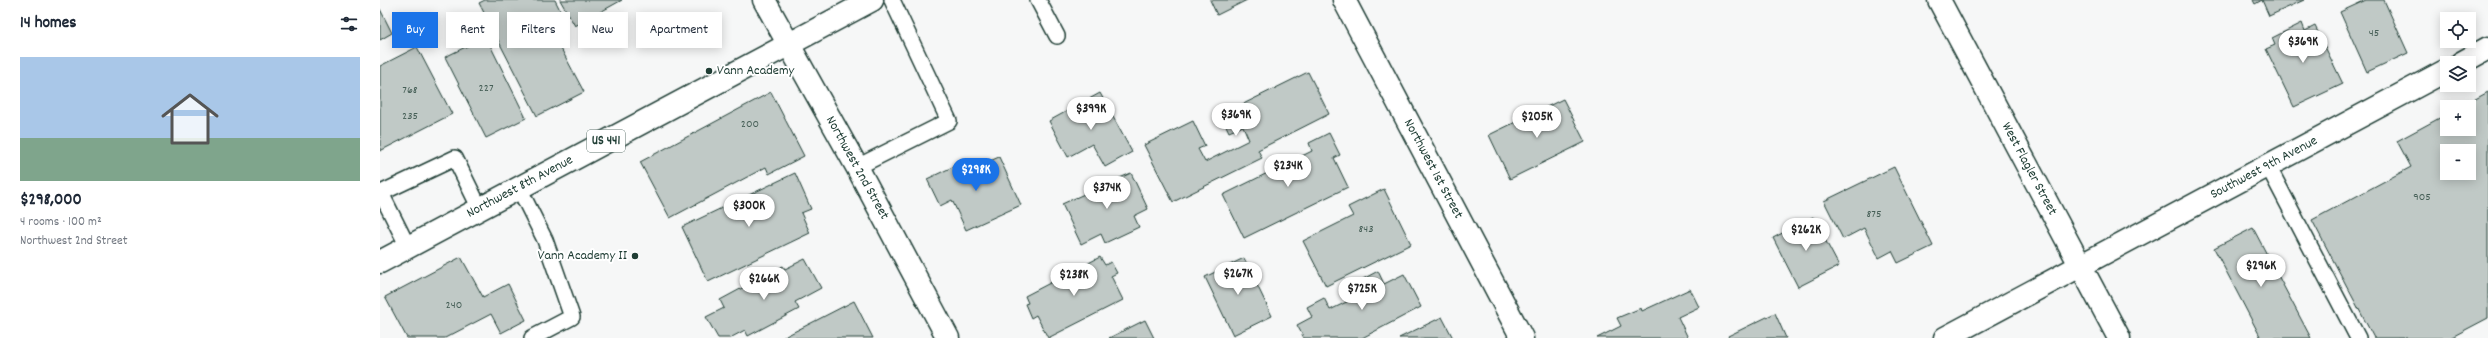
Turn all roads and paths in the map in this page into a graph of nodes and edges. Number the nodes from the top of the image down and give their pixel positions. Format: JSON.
{"nodes":[{"id":1,"x":764,"y":0,"type":"edge"},
{"id":2,"x":872,"y":0,"type":"edge"},
{"id":3,"x":892,"y":0,"type":"edge"},
{"id":4,"x":1038,"y":0,"type":"edge"},
{"id":5,"x":1344,"y":0,"type":"edge"},
{"id":6,"x":1939,"y":0,"type":"edge"},
{"id":7,"x":1057,"y":36,"type":"dead end"},
{"id":8,"x":787,"y":44,"type":"junction"},
{"id":9,"x":2488,"y":48,"type":"edge"},
{"id":10,"x":2474,"y":56,"type":"edge"},
{"id":11,"x":2440,"y":74,"type":"edge"},
{"id":12,"x":2268,"y":166,"type":"junction"},
{"id":13,"x":857,"y":167,"type":"junction"},
{"id":14,"x":519,"y":188,"type":"junction"},
{"id":15,"x":480,"y":209,"type":"junction"},
{"id":16,"x":408,"y":247,"type":"junction"},
{"id":17,"x":380,"y":262,"type":"edge"},
{"id":18,"x":2081,"y":266,"type":"junction"},
{"id":19,"x":532,"y":338,"type":"edge"},
{"id":20,"x":948,"y":338,"type":"edge"},
{"id":21,"x":1522,"y":338,"type":"edge"},
{"id":22,"x":1945,"y":338,"type":"edge"},
{"id":23,"x":2119,"y":338,"type":"edge"},
{"id":24,"x":2358,"y":338,"type":"edge"}],
"edges":[{"from":1,"to":8,"type":"street","name":"Northwest 2nd Street"},
{"from":2,"to":8,"type":"street","name":"Northwest 8th Avenue","number":"US 441"},
{"from":3,"to":13,"type":"lane"},
{"from":4,"to":7,"type":"lane"},
{"from":5,"to":21,"type":"street","name":"Northwest 1st Street"},
{"from":6,"to":18,"type":"street","name":"West Flagler Street"},
{"from":8,"to":13,"type":"street","name":"Northwest 2nd Street"},
{"from":8,"to":14,"type":"street","name":"Northwest 8th Avenue","number":"US 441"},
{"from":9,"to":10,"type":"street"},
{"from":11,"to":12,"type":"street","name":"Southwest 9th Avenue"},
{"from":12,"to":18,"type":"street","name":"Southwest 9th Avenue"},
{"from":12,"to":24,"type":"lane"},
{"from":13,"to":20,"type":"street","name":"Northwest 2nd Street"},
{"from":14,"to":15,"type":"street","name":"Northwest 8th Avenue","number":"US 441"},
{"from":14,"to":19,"type":"lane"},
{"from":15,"to":16,"type":"street","name":"Northwest 8th Avenue","number":"US 441"},
{"from":15,"to":16,"type":"lane"},
{"from":16,"to":17,"type":"street","name":"Northwest 8th Avenue","number":"US 441"},
{"from":18,"to":22,"type":"street","name":"Southwest 9th Avenue"},
{"from":18,"to":23,"type":"street","name":"West Flagler Street"}]}
